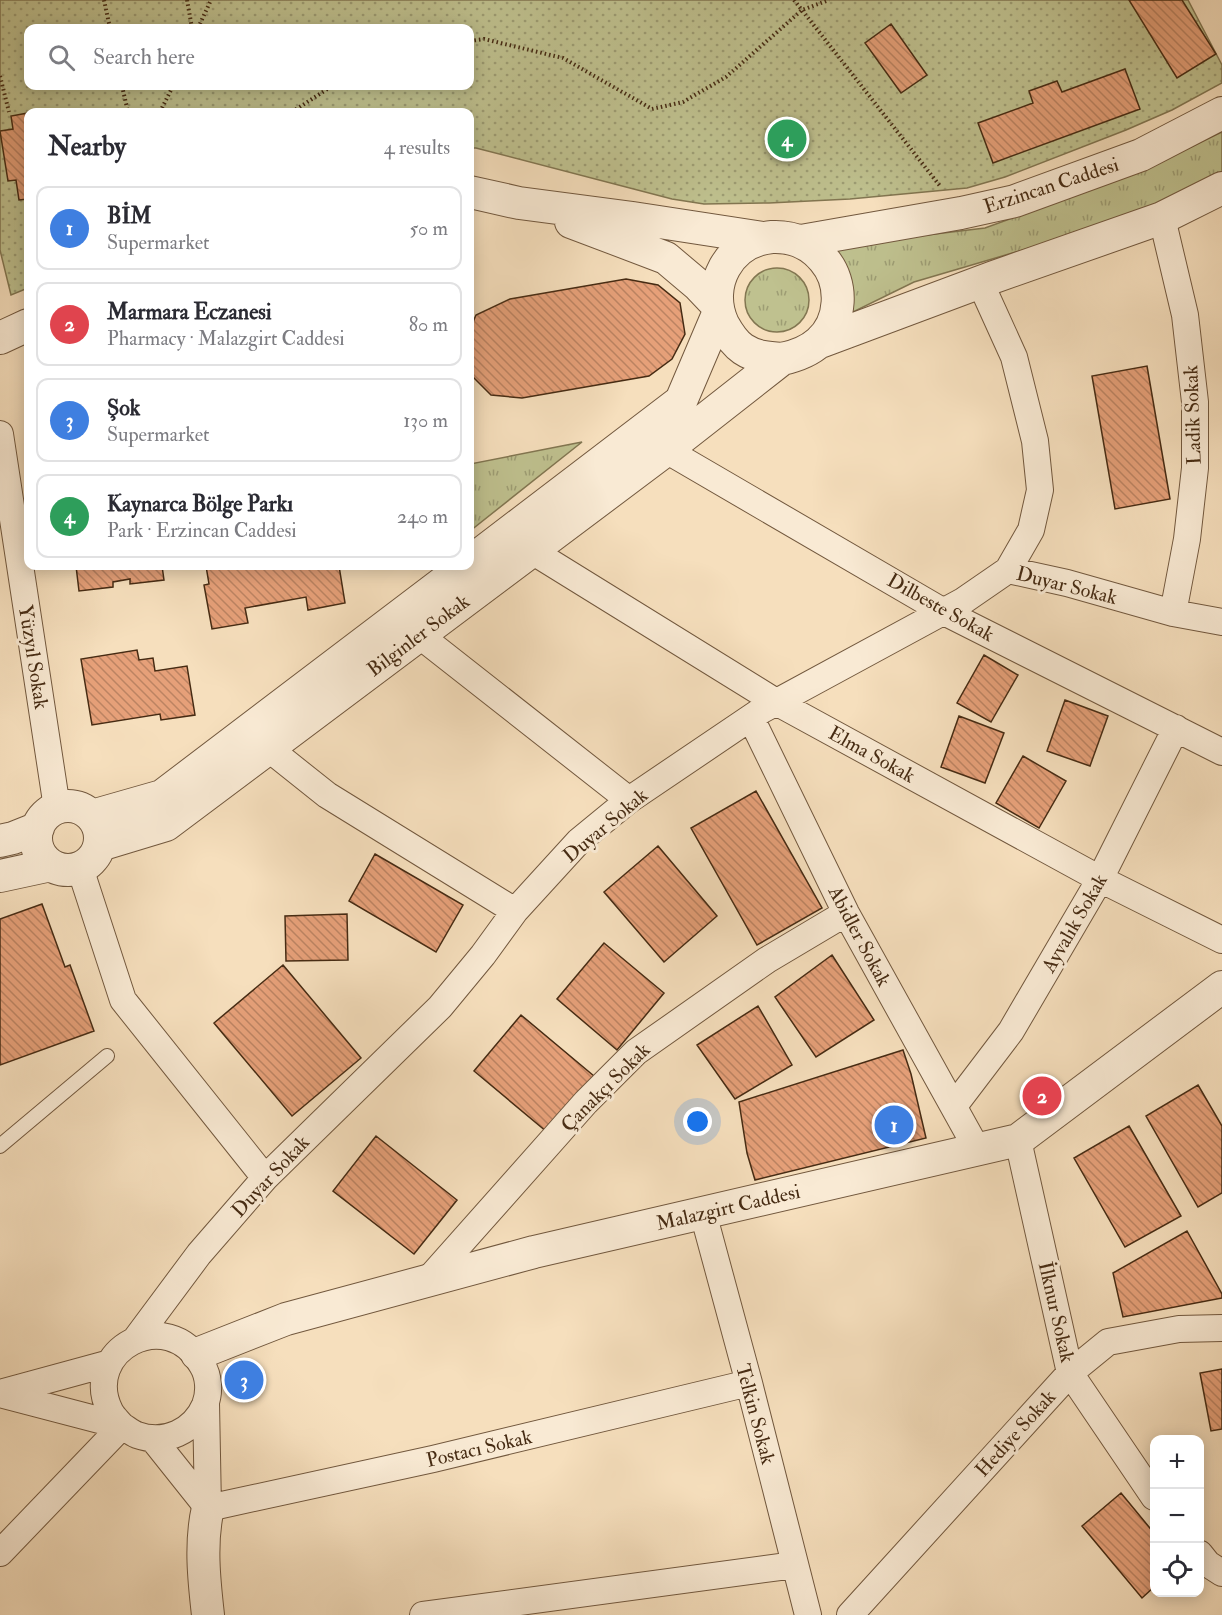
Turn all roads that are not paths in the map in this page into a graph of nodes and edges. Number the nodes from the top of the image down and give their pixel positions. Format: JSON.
{"nodes":[{"id":1,"x":1222,"y":113,"type":"edge"},
{"id":2,"x":1222,"y":188,"type":"edge"},
{"id":3,"x":474,"y":193,"type":"edge"},
{"id":4,"x":519,"y":203,"type":"junction"},
{"id":5,"x":1162,"y":218,"type":"junction"},
{"id":6,"x":763,"y":238,"type":"junction"},
{"id":7,"x":801,"y":241,"type":"junction"},
{"id":8,"x":980,"y":282,"type":"junction"},
{"id":9,"x":718,"y":310,"type":"junction"},
{"id":10,"x":24,"y":327,"type":"edge"},
{"id":11,"x":0,"y":338,"type":"edge"},
{"id":12,"x":820,"y":342,"type":"junction"},
{"id":13,"x":782,"y":359,"type":"junction"},
{"id":14,"x":0,"y":434,"type":"edge"},
{"id":15,"x":666,"y":450,"type":"junction"},
{"id":16,"x":9,"y":549,"type":"edge"},
{"id":17,"x":531,"y":551,"type":"junction"},
{"id":18,"x":474,"y":559,"type":"edge"},
{"id":19,"x":460,"y":570,"type":"edge"},
{"id":20,"x":1008,"y":570,"type":"junction"},
{"id":21,"x":944,"y":612,"type":"junction"},
{"id":22,"x":1173,"y":613,"type":"junction"},
{"id":23,"x":1222,"y":622,"type":"edge"},
{"id":24,"x":419,"y":635,"type":"junction"},
{"id":25,"x":776,"y":702,"type":"junction"},
{"id":26,"x":751,"y":718,"type":"junction"},
{"id":27,"x":1176,"y":728,"type":"junction"},
{"id":28,"x":268,"y":748,"type":"junction"},
{"id":29,"x":1222,"y":752,"type":"edge"},
{"id":30,"x":629,"y":800,"type":"junction"},
{"id":31,"x":92,"y":816,"type":"junction"},
{"id":32,"x":48,"y":818,"type":"junction"},
{"id":33,"x":0,"y":841,"type":"edge"},
{"id":34,"x":77,"y":859,"type":"junction"},
{"id":35,"x":0,"y":876,"type":"edge"},
{"id":36,"x":1100,"y":879,"type":"junction"},
{"id":37,"x":515,"y":911,"type":"junction"},
{"id":38,"x":846,"y":913,"type":"junction"},
{"id":39,"x":1222,"y":940,"type":"edge"},
{"id":40,"x":1222,"y":987,"type":"edge"},
{"id":41,"x":107,"y":1056,"type":"dead end"},
{"id":42,"x":954,"y":1106,"type":"junction"},
{"id":43,"x":1018,"y":1140,"type":"junction"},
{"id":44,"x":0,"y":1146,"type":"edge"},
{"id":45,"x":977,"y":1149,"type":"junction"},
{"id":46,"x":265,"y":1178,"type":"junction"},
{"id":47,"x":703,"y":1213,"type":"junction"},
{"id":48,"x":427,"y":1281,"type":"junction"},
{"id":49,"x":1222,"y":1328,"type":"edge"},
{"id":50,"x":135,"y":1340,"type":"junction"},
{"id":51,"x":197,"y":1354,"type":"junction"},
{"id":52,"x":110,"y":1363,"type":"junction"},
{"id":53,"x":1071,"y":1373,"type":"junction"},
{"id":54,"x":748,"y":1383,"type":"junction"},
{"id":55,"x":0,"y":1393,"type":"edge"},
{"id":56,"x":206,"y":1403,"type":"junction"},
{"id":57,"x":122,"y":1426,"type":"junction"},
{"id":58,"x":153,"y":1439,"type":"junction"},
{"id":59,"x":1150,"y":1490,"type":"edge"},
{"id":60,"x":208,"y":1508,"type":"junction"},
{"id":61,"x":0,"y":1553,"type":"edge"},
{"id":62,"x":1204,"y":1559,"type":"edge"},
{"id":63,"x":795,"y":1565,"type":"junction"},
{"id":64,"x":1222,"y":1573,"type":"edge"},
{"id":65,"x":208,"y":1615,"type":"edge"},
{"id":66,"x":423,"y":1615,"type":"edge"},
{"id":67,"x":808,"y":1615,"type":"edge"},
{"id":68,"x":850,"y":1615,"type":"edge"}],
"edges":[{"from":1,"to":7,"type":"street","name":"Erzincan Caddesi"},
{"from":2,"to":5,"type":"street"},
{"from":3,"to":4,"type":"street","name":"Erzincan Caddesi"},
{"from":4,"to":6,"type":"street","name":"Erzincan Caddesi"},
{"from":4,"to":9,"type":"street","name":"Erzincan Caddesi"},
{"from":5,"to":8,"type":"street"},
{"from":5,"to":22,"type":"street","name":"Ladik Sokak"},
{"from":6,"to":7,"type":"street","name":"Erzincan Caddesi"},
{"from":6,"to":9,"type":"street"},
{"from":7,"to":12,"type":"street"},
{"from":8,"to":12,"type":"street"},
{"from":8,"to":20,"type":"street"},
{"from":9,"to":13,"type":"street","name":"Erzincan Caddesi"},
{"from":9,"to":18,"type":"street","name":"Bilginler Sokak"},
{"from":10,"to":11,"type":"street"},
{"from":12,"to":13,"type":"street"},
{"from":13,"to":15,"type":"street","name":"Bilginler Sokak"},
{"from":14,"to":16,"type":"street","name":"Yüzyıl Sokak"},
{"from":15,"to":17,"type":"street","name":"Bilginler Sokak"},
{"from":15,"to":21,"type":"street","name":"Dilbeste Sokak"},
{"from":16,"to":32,"type":"street","name":"Yüzyıl Sokak"},
{"from":17,"to":24,"type":"street","name":"Bilginler Sokak"},
{"from":17,"to":25,"type":"street","name":"Elma Sokak"},
{"from":19,"to":31,"type":"street","name":"Bilginler Sokak"},
{"from":20,"to":21,"type":"street","name":"Duyar Sokak"},
{"from":20,"to":22,"type":"street","name":"Duyar Sokak"},
{"from":21,"to":25,"type":"street","name":"Duyar Sokak"},
{"from":21,"to":27,"type":"street","name":"Dilbeste Sokak"},
{"from":22,"to":23,"type":"street","name":"Duyar Sokak"},
{"from":24,"to":28,"type":"street","name":"Bilginler Sokak"},
{"from":24,"to":30,"type":"street"},
{"from":25,"to":26,"type":"street","name":"Duyar Sokak"},
{"from":25,"to":36,"type":"street","name":"Elma Sokak"},
{"from":26,"to":30,"type":"street","name":"Duyar Sokak"},
{"from":26,"to":38,"type":"street","name":"Abidler Sokak"},
{"from":27,"to":29,"type":"street","name":"Dilbeste Sokak"},
{"from":27,"to":36,"type":"street","name":"Ayvalık Sokak"},
{"from":28,"to":34,"type":"street","name":"Bilginler Sokak"},
{"from":28,"to":37,"type":"street"},
{"from":30,"to":37,"type":"street","name":"Duyar Sokak"},
{"from":31,"to":32,"type":"street"},
{"from":31,"to":34,"type":"street"},
{"from":32,"to":33,"type":"street"},
{"from":32,"to":34,"type":"street"},
{"from":34,"to":35,"type":"street","name":"Bilginler Sokak"},
{"from":34,"to":46,"type":"street"},
{"from":36,"to":39,"type":"street","name":"Elma Sokak"},
{"from":36,"to":42,"type":"street","name":"Ayvalık Sokak"},
{"from":37,"to":46,"type":"street","name":"Duyar Sokak"},
{"from":38,"to":42,"type":"street","name":"Abidler Sokak"},
{"from":38,"to":48,"type":"street","name":"Çanakçı Sokak"},
{"from":40,"to":43,"type":"street","name":"Malazgirt Caddesi"},
{"from":41,"to":44,"type":"lane"},
{"from":42,"to":45,"type":"street","name":"Abidler Sokak"},
{"from":43,"to":45,"type":"street","name":"Malazgirt Caddesi"},
{"from":43,"to":53,"type":"street","name":"İlknur Sokak"},
{"from":45,"to":47,"type":"street","name":"Malazgirt Caddesi"},
{"from":46,"to":50,"type":"street","name":"Duyar Sokak"},
{"from":47,"to":48,"type":"street","name":"Malazgirt Caddesi"},
{"from":47,"to":54,"type":"street","name":"Telkin Sokak"},
{"from":48,"to":51,"type":"street","name":"Malazgirt Caddesi"},
{"from":49,"to":53,"type":"street","name":"Hediye Sokak"},
{"from":50,"to":51,"type":"street"},
{"from":50,"to":52,"type":"street"},
{"from":51,"to":56,"type":"street"},
{"from":52,"to":55,"type":"street"},
{"from":52,"to":57,"type":"street"},
{"from":53,"to":59,"type":"street","name":"İlknur Sokak"},
{"from":53,"to":68,"type":"street","name":"Hediye Sokak"},
{"from":54,"to":60,"type":"street","name":"Postacı Sokak"},
{"from":54,"to":63,"type":"street","name":"Telkin Sokak"},
{"from":55,"to":57,"type":"street"},
{"from":56,"to":58,"type":"street"},
{"from":56,"to":60,"type":"street"},
{"from":57,"to":58,"type":"street"},
{"from":57,"to":61,"type":"street"},
{"from":58,"to":60,"type":"street"},
{"from":60,"to":65,"type":"street"},
{"from":62,"to":64,"type":"street"},
{"from":63,"to":66,"type":"street"},
{"from":63,"to":67,"type":"street","name":"Telkin Sokak"}]}
